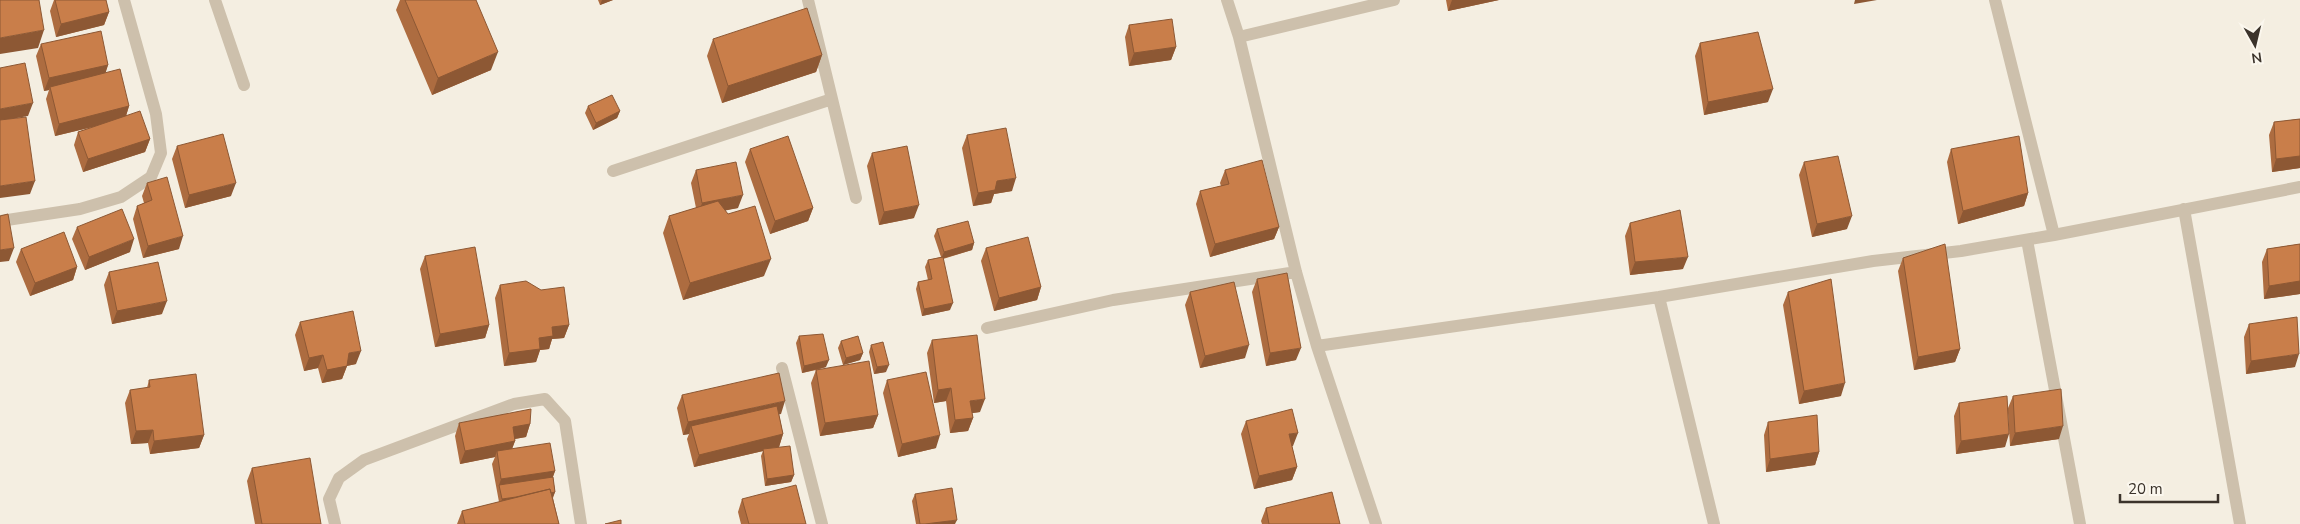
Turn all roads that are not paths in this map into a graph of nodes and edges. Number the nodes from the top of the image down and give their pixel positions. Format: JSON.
{"nodes":[{"id":1,"x":124,"y":0,"type":"edge"},
{"id":2,"x":215,"y":0,"type":"edge"},
{"id":3,"x":808,"y":0,"type":"edge"},
{"id":4,"x":1227,"y":0,"type":"edge"},
{"id":5,"x":1394,"y":0,"type":"edge"},
{"id":6,"x":1995,"y":0,"type":"edge"},
{"id":7,"x":1239,"y":37,"type":"junction"},
{"id":8,"x":244,"y":85,"type":"dead end"},
{"id":9,"x":832,"y":99,"type":"junction"},
{"id":10,"x":613,"y":171,"type":"dead end"},
{"id":11,"x":2300,"y":187,"type":"edge"},
{"id":12,"x":856,"y":198,"type":"dead end"},
{"id":13,"x":2184,"y":209,"type":"junction"},
{"id":14,"x":0,"y":221,"type":"edge"},
{"id":15,"x":2054,"y":235,"type":"junction"},
{"id":16,"x":2027,"y":240,"type":"junction"},
{"id":17,"x":1296,"y":272,"type":"junction"},
{"id":18,"x":1659,"y":297,"type":"junction"},
{"id":19,"x":986,"y":328,"type":"dead end"},
{"id":20,"x":1317,"y":346,"type":"junction"},
{"id":21,"x":782,"y":368,"type":"dead end"},
{"id":22,"x":335,"y":524,"type":"edge"},
{"id":23,"x":581,"y":524,"type":"edge"},
{"id":24,"x":822,"y":524,"type":"edge"},
{"id":25,"x":1376,"y":524,"type":"edge"},
{"id":26,"x":1714,"y":524,"type":"edge"},
{"id":27,"x":2080,"y":524,"type":"edge"},
{"id":28,"x":2240,"y":524,"type":"edge"}],
"edges":[{"from":1,"to":14,"type":"street"},
{"from":2,"to":8,"type":"street"},
{"from":3,"to":9,"type":"street"},
{"from":4,"to":7,"type":"street"},
{"from":5,"to":7,"type":"street"},
{"from":6,"to":15,"type":"street"},
{"from":7,"to":17,"type":"street"},
{"from":9,"to":10,"type":"street"},
{"from":9,"to":12,"type":"street"},
{"from":11,"to":13,"type":"street"},
{"from":13,"to":15,"type":"street"},
{"from":13,"to":28,"type":"street"},
{"from":15,"to":16,"type":"street"},
{"from":16,"to":18,"type":"street"},
{"from":16,"to":27,"type":"street"},
{"from":17,"to":19,"type":"street"},
{"from":17,"to":20,"type":"street"},
{"from":18,"to":20,"type":"street"},
{"from":18,"to":26,"type":"street"},
{"from":20,"to":25,"type":"street"},
{"from":21,"to":24,"type":"street"},
{"from":22,"to":23,"type":"street"}]}
